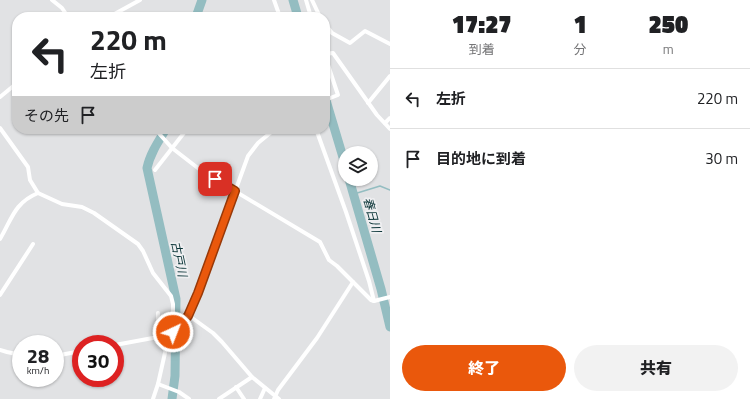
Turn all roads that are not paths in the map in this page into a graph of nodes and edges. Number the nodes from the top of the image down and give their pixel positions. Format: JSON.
{"nodes":[{"id":1,"x":52,"y":0,"type":"edge"},
{"id":2,"x":140,"y":0,"type":"edge"},
{"id":3,"x":274,"y":0,"type":"edge"},
{"id":4,"x":306,"y":0,"type":"edge"},
{"id":5,"x":312,"y":0,"type":"edge"},
{"id":6,"x":65,"y":12,"type":"edge"},
{"id":7,"x":118,"y":12,"type":"edge"},
{"id":8,"x":278,"y":12,"type":"edge"},
{"id":9,"x":310,"y":12,"type":"edge"},
{"id":10,"x":318,"y":12,"type":"edge"},
{"id":11,"x":330,"y":30,"type":"edge"},
{"id":12,"x":390,"y":44,"type":"edge"},
{"id":13,"x":330,"y":54,"type":"edge"},
{"id":14,"x":330,"y":70,"type":"edge"},
{"id":15,"x":390,"y":76,"type":"edge"},
{"id":16,"x":12,"y":87,"type":"edge"},
{"id":17,"x":0,"y":97,"type":"edge"},
{"id":18,"x":330,"y":98,"type":"edge"},
{"id":19,"x":368,"y":103,"type":"junction"},
{"id":20,"x":390,"y":118,"type":"edge"},
{"id":21,"x":385,"y":123,"type":"junction"},
{"id":22,"x":0,"y":128,"type":"edge"},
{"id":23,"x":390,"y":129,"type":"edge"},
{"id":24,"x":159,"y":134,"type":"edge"},
{"id":25,"x":183,"y":134,"type":"edge"},
{"id":26,"x":269,"y":134,"type":"edge"},
{"id":27,"x":318,"y":134,"type":"edge"},
{"id":28,"x":172,"y":148,"type":"junction"},
{"id":29,"x":155,"y":170,"type":"dead end"},
{"id":30,"x":235,"y":191,"type":"junction"},
{"id":31,"x":38,"y":193,"type":"junction"},
{"id":32,"x":0,"y":239,"type":"edge"},
{"id":33,"x":33,"y":244,"type":"dead end"},
{"id":34,"x":353,"y":282,"type":"junction"},
{"id":35,"x":0,"y":285,"type":"edge"},
{"id":36,"x":5,"y":288,"type":"junction"},
{"id":37,"x":0,"y":295,"type":"edge"},
{"id":38,"x":390,"y":297,"type":"edge"},
{"id":39,"x":376,"y":301,"type":"junction"},
{"id":40,"x":158,"y":313,"type":"dead end"},
{"id":41,"x":188,"y":316,"type":"junction"},
{"id":42,"x":173,"y":332,"type":"junction"},
{"id":43,"x":169,"y":336,"type":"junction"},
{"id":44,"x":158,"y":337,"type":"junction"},
{"id":45,"x":124,"y":343,"type":"edge"},
{"id":46,"x":0,"y":350,"type":"edge"},
{"id":47,"x":12,"y":353,"type":"edge"},
{"id":48,"x":252,"y":377,"type":"junction"},
{"id":49,"x":158,"y":384,"type":"junction"},
{"id":50,"x":236,"y":387,"type":"junction"},
{"id":51,"x":265,"y":388,"type":"junction"},
{"id":52,"x":276,"y":398,"type":"edge"},
{"id":53,"x":153,"y":399,"type":"edge"},
{"id":54,"x":189,"y":399,"type":"edge"},
{"id":55,"x":219,"y":399,"type":"edge"},
{"id":56,"x":244,"y":399,"type":"edge"},
{"id":57,"x":260,"y":399,"type":"edge"}],
"edges":[{"from":1,"to":6,"type":"street"},
{"from":2,"to":7,"type":"street"},
{"from":3,"to":8,"type":"street"},
{"from":4,"to":9,"type":"street"},
{"from":5,"to":10,"type":"street"},
{"from":11,"to":12,"type":"street"},
{"from":13,"to":19,"type":"street"},
{"from":14,"to":18,"type":"street"},
{"from":15,"to":19,"type":"street"},
{"from":16,"to":17,"type":"street"},
{"from":19,"to":21,"type":"street"},
{"from":20,"to":21,"type":"street"},
{"from":21,"to":23,"type":"street"},
{"from":22,"to":31,"type":"street"},
{"from":24,"to":28,"type":"street"},
{"from":25,"to":28,"type":"street"},
{"from":26,"to":30,"type":"street"},
{"from":27,"to":39,"type":"street"},
{"from":28,"to":29,"type":"street"},
{"from":28,"to":30,"type":"street"},
{"from":30,"to":34,"type":"street"},
{"from":30,"to":41,"type":"street"},
{"from":31,"to":32,"type":"street"},
{"from":31,"to":42,"type":"street"},
{"from":33,"to":36,"type":"street"},
{"from":34,"to":39,"type":"street"},
{"from":34,"to":52,"type":"street"},
{"from":35,"to":36,"type":"street"},
{"from":36,"to":37,"type":"street"},
{"from":38,"to":39,"type":"street"},
{"from":40,"to":44,"type":"street"},
{"from":41,"to":42,"type":"street"},
{"from":41,"to":48,"type":"street"},
{"from":42,"to":43,"type":"street"},
{"from":43,"to":44,"type":"street"},
{"from":43,"to":49,"type":"street"},
{"from":44,"to":45,"type":"street"},
{"from":46,"to":47,"type":"street"},
{"from":48,"to":50,"type":"street"},
{"from":48,"to":51,"type":"street"},
{"from":49,"to":53,"type":"street"},
{"from":49,"to":54,"type":"street"},
{"from":50,"to":55,"type":"street"},
{"from":50,"to":56,"type":"street"},
{"from":51,"to":52,"type":"street"},
{"from":51,"to":57,"type":"street"}]}
